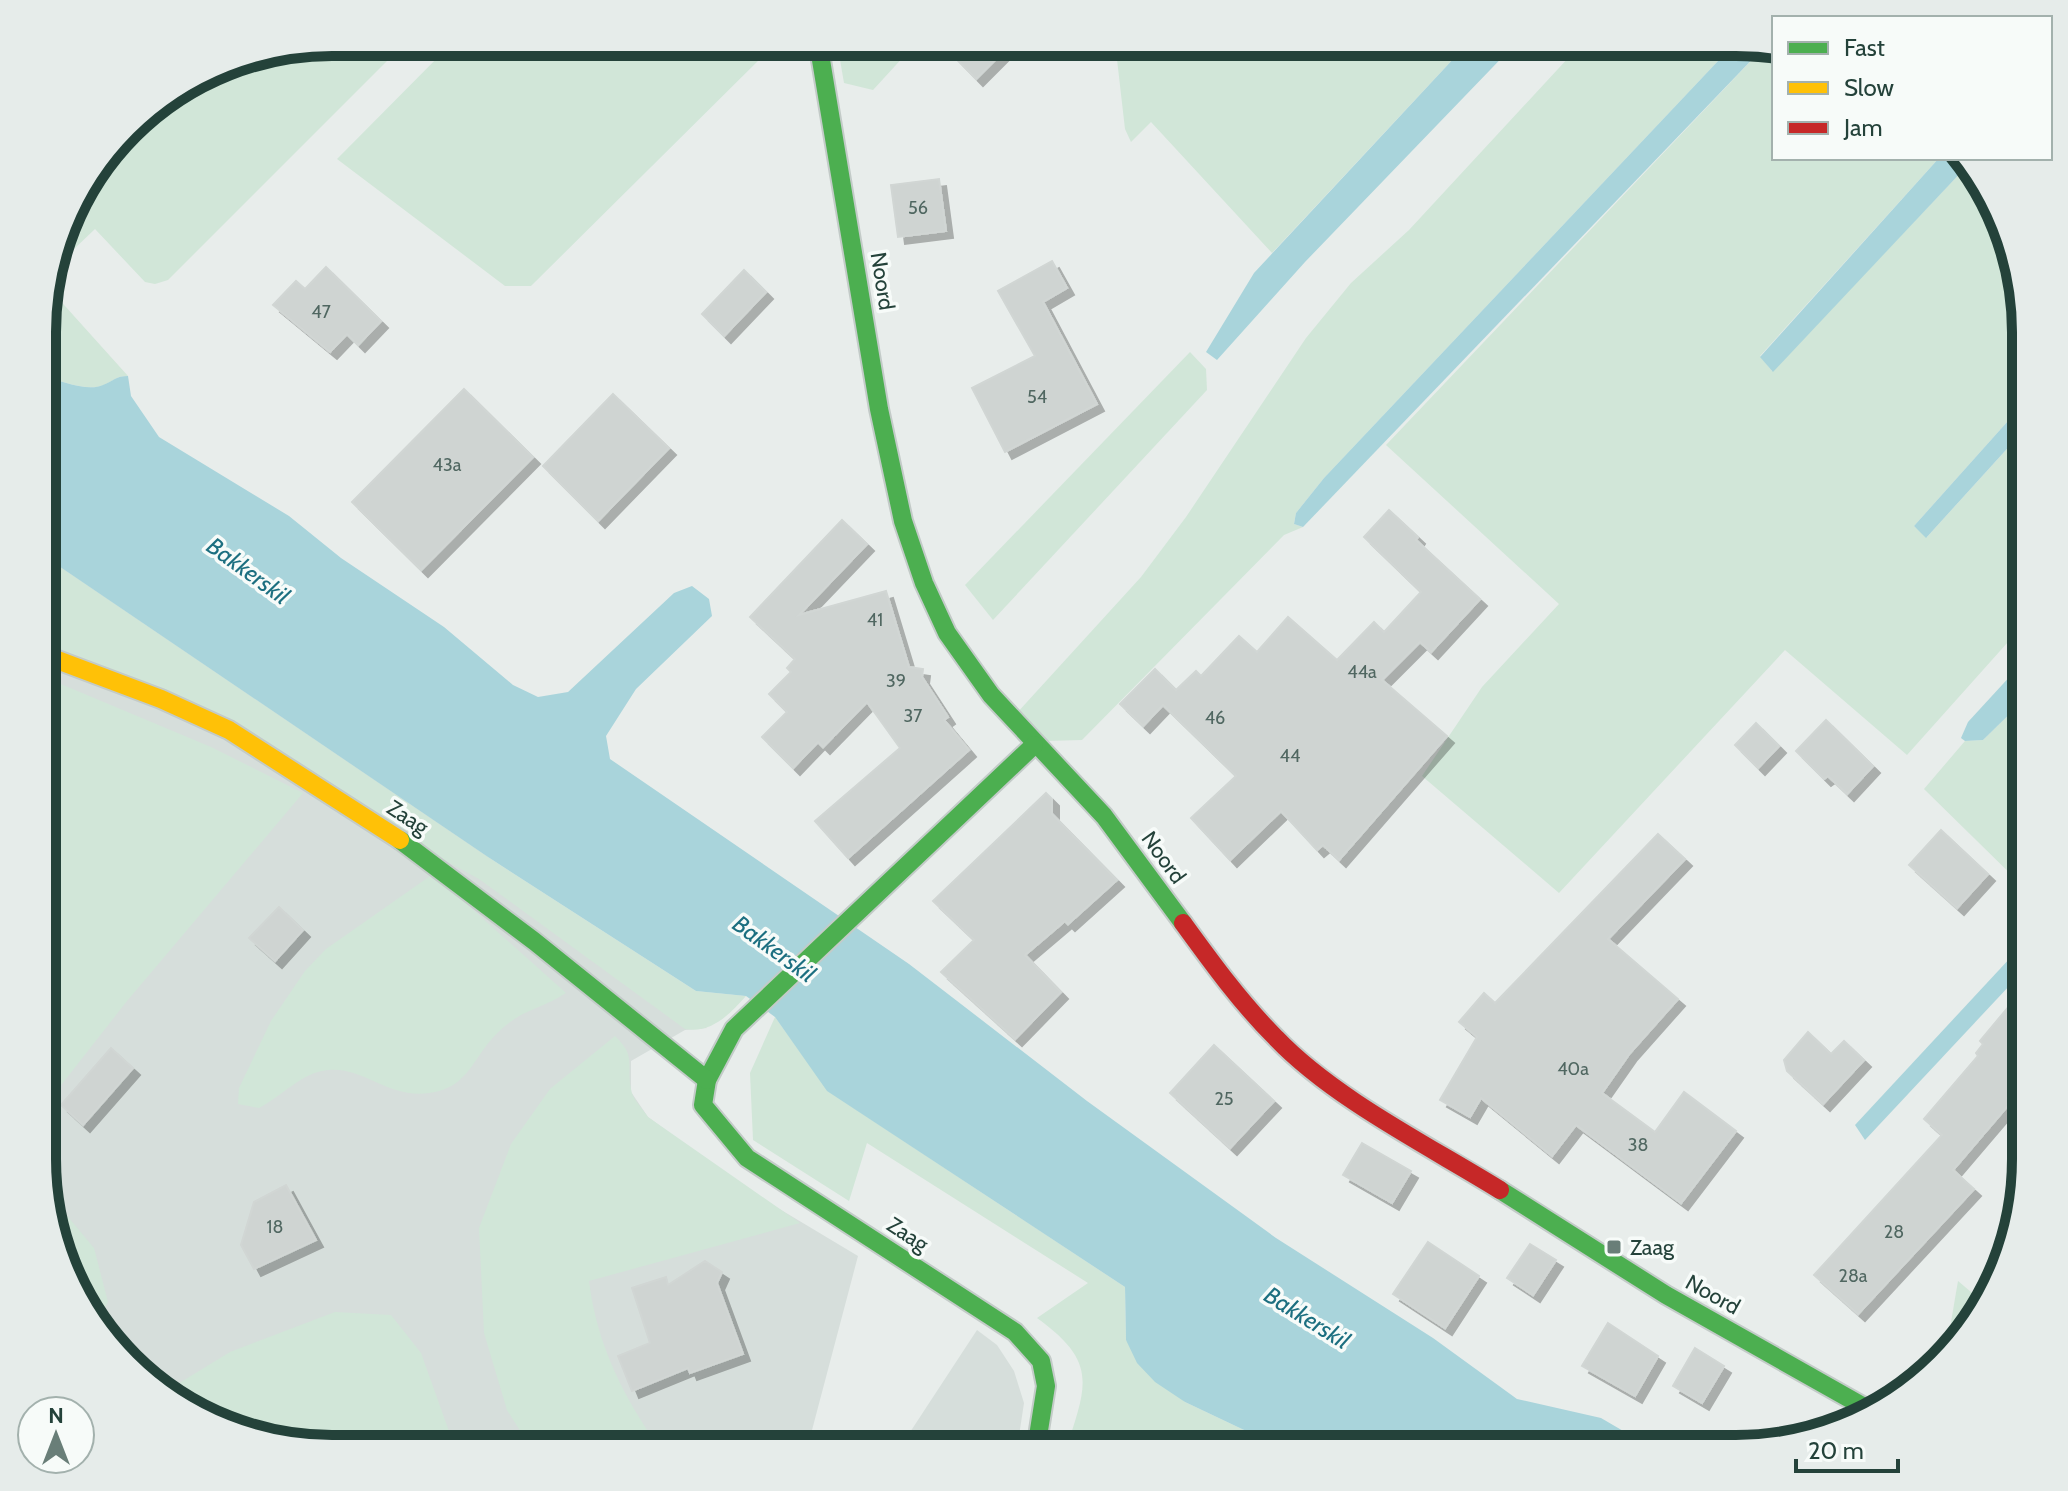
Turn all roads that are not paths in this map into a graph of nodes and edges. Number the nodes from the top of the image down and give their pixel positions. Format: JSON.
{"nodes":[{"id":1,"x":820,"y":56,"type":"edge"},
{"id":2,"x":56,"y":660,"type":"edge"},
{"id":3,"x":1034,"y":745,"type":"junction"},
{"id":4,"x":707,"y":1080,"type":"junction"},
{"id":5,"x":1861,"y":1405,"type":"edge"},
{"id":6,"x":1038,"y":1435,"type":"edge"}],
"edges":[{"from":1,"to":3,"type":"street","name":"Noord"},
{"from":2,"to":4,"type":"street","name":"Zaag"},
{"from":3,"to":4,"type":"street"},
{"from":3,"to":5,"type":"street","name":"Noord"},
{"from":4,"to":6,"type":"street","name":"Zaag"}]}
